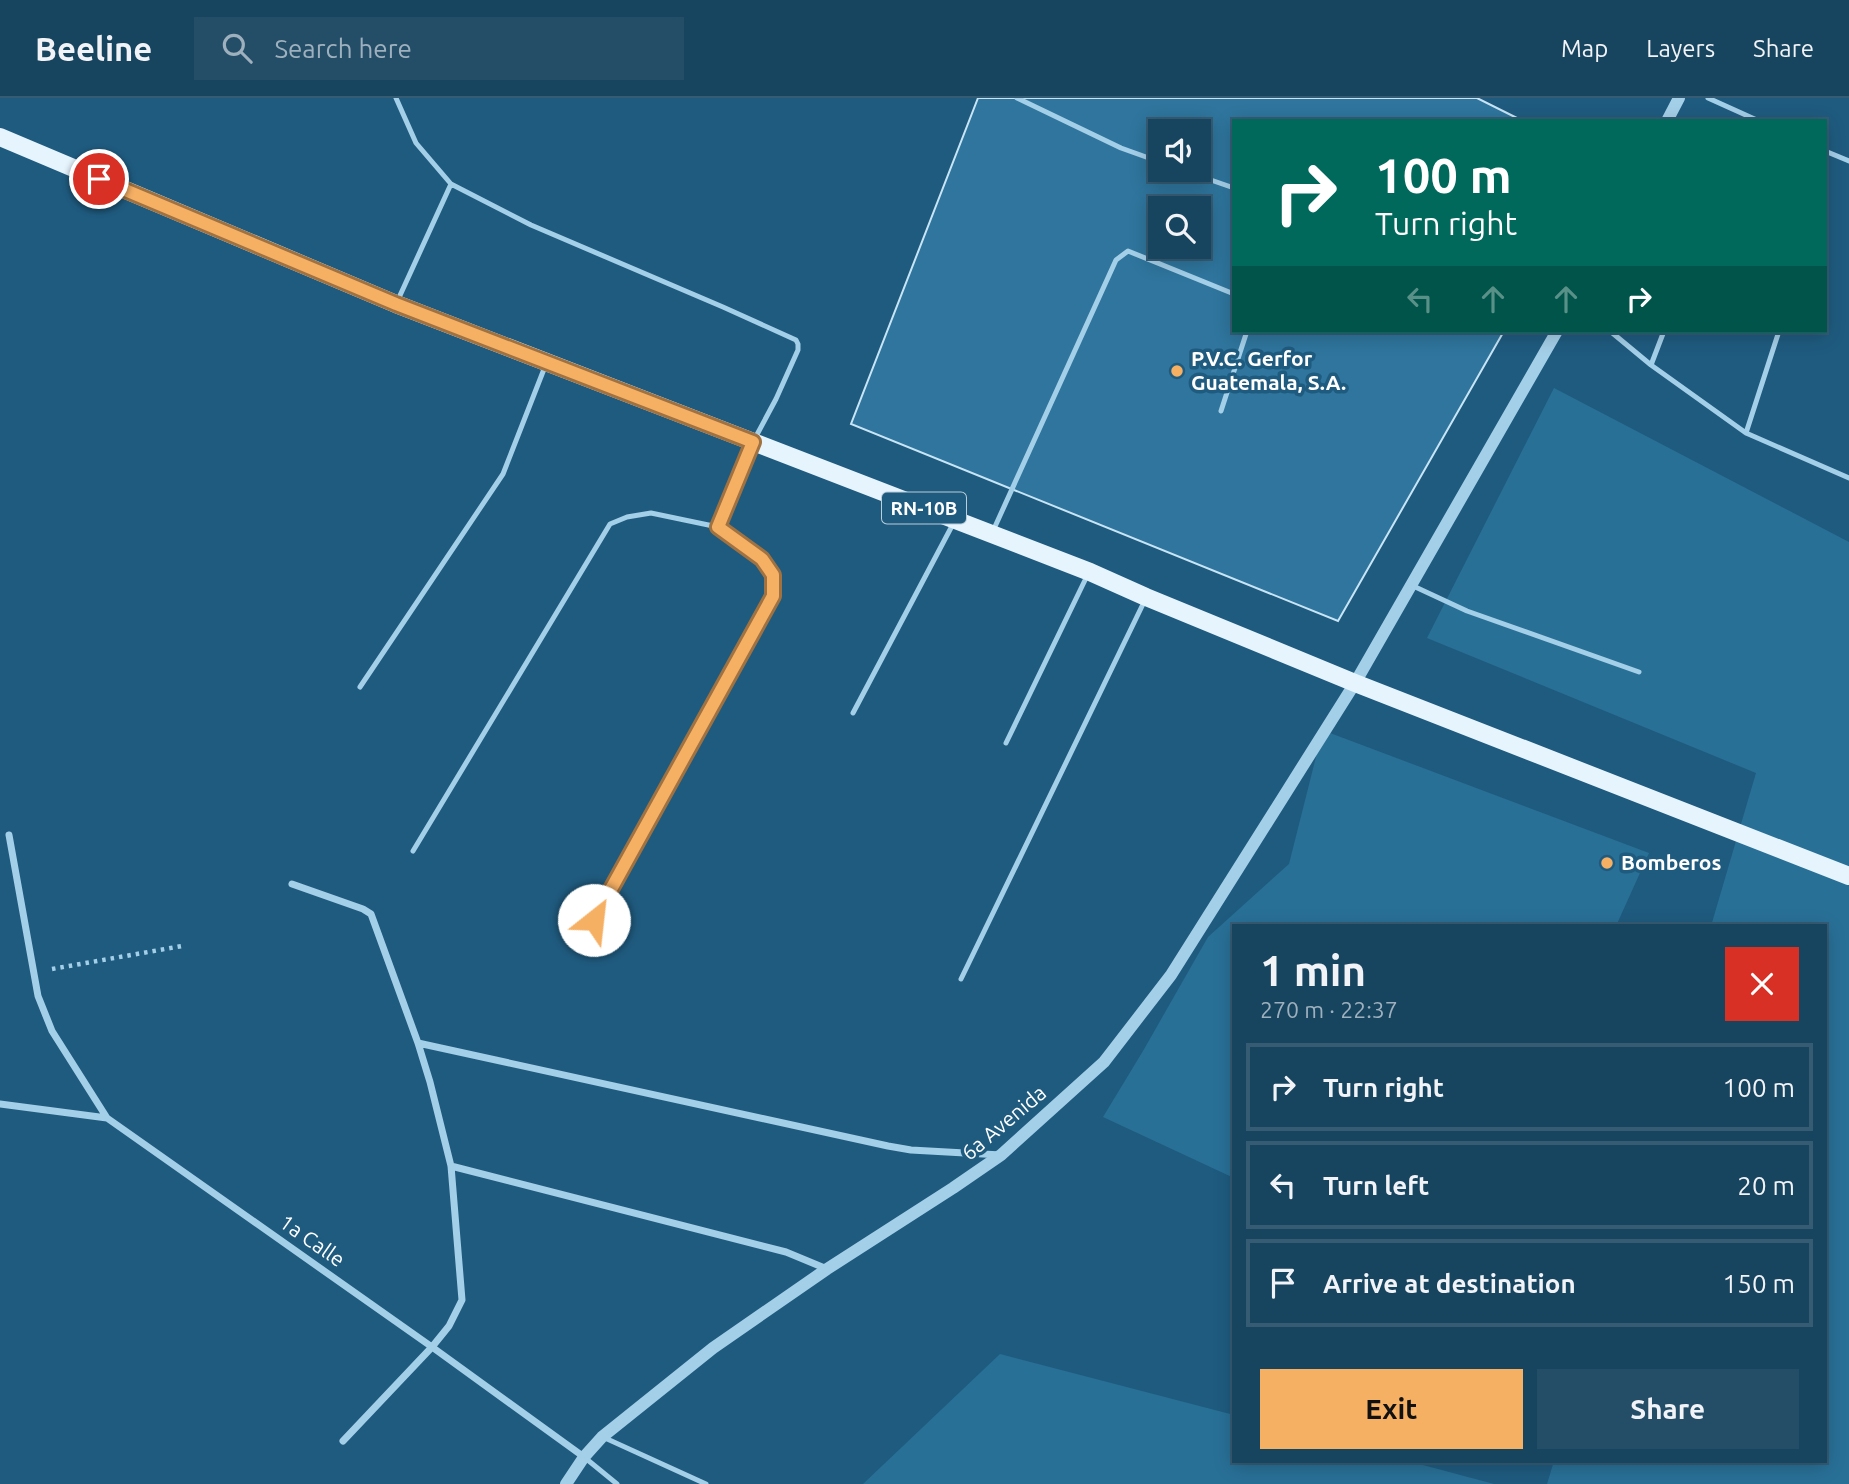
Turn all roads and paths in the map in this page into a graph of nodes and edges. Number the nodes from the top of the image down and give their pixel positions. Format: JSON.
{"nodes":[{"id":1,"x":396,"y":98,"type":"edge"},
{"id":2,"x":1017,"y":98,"type":"edge"},
{"id":3,"x":1679,"y":98,"type":"edge"},
{"id":4,"x":1708,"y":98,"type":"edge"},
{"id":5,"x":1668,"y":119,"type":"edge"},
{"id":6,"x":1755,"y":119,"type":"edge"},
{"id":7,"x":0,"y":137,"type":"edge"},
{"id":8,"x":1827,"y":151,"type":"edge"},
{"id":9,"x":1148,"y":158,"type":"edge"},
{"id":10,"x":1849,"y":161,"type":"edge"},
{"id":11,"x":1211,"y":180,"type":"edge"},
{"id":12,"x":451,"y":184,"type":"junction"},
{"id":13,"x":1232,"y":187,"type":"edge"},
{"id":14,"x":1232,"y":293,"type":"edge"},
{"id":15,"x":396,"y":304,"type":"junction"},
{"id":16,"x":1246,"y":333,"type":"edge"},
{"id":17,"x":1556,"y":333,"type":"edge"},
{"id":18,"x":1612,"y":333,"type":"edge"},
{"id":19,"x":1663,"y":333,"type":"edge"},
{"id":20,"x":1778,"y":333,"type":"edge"},
{"id":21,"x":547,"y":362,"type":"junction"},
{"id":22,"x":1651,"y":365,"type":"junction"},
{"id":23,"x":1221,"y":411,"type":"dead end"},
{"id":24,"x":1746,"y":433,"type":"junction"},
{"id":25,"x":753,"y":442,"type":"junction"},
{"id":26,"x":1849,"y":478,"type":"edge"},
{"id":27,"x":955,"y":520,"type":"junction"},
{"id":28,"x":718,"y":527,"type":"junction"},
{"id":29,"x":992,"y":535,"type":"junction"},
{"id":30,"x":1090,"y":572,"type":"junction"},
{"id":31,"x":1411,"y":585,"type":"junction"},
{"id":32,"x":1146,"y":597,"type":"junction"},
{"id":33,"x":1639,"y":672,"type":"dead end"},
{"id":34,"x":1355,"y":683,"type":"junction"},
{"id":35,"x":360,"y":687,"type":"dead end"},
{"id":36,"x":853,"y":713,"type":"dead end"},
{"id":37,"x":1006,"y":743,"type":"dead end"},
{"id":38,"x":9,"y":835,"type":"dead end"},
{"id":39,"x":413,"y":851,"type":"dead end"},
{"id":40,"x":1849,"y":876,"type":"edge"},
{"id":41,"x":292,"y":884,"type":"dead end"},
{"id":42,"x":594,"y":920,"type":"dead end"},
{"id":43,"x":182,"y":946,"type":"dead end"},
{"id":44,"x":33,"y":972,"type":"junction"},
{"id":45,"x":961,"y":979,"type":"dead end"},
{"id":46,"x":418,"y":1043,"type":"junction"},
{"id":47,"x":0,"y":1104,"type":"edge"},
{"id":48,"x":107,"y":1118,"type":"junction"},
{"id":49,"x":1002,"y":1155,"type":"junction"},
{"id":50,"x":451,"y":1166,"type":"junction"},
{"id":51,"x":827,"y":1269,"type":"junction"},
{"id":52,"x":432,"y":1347,"type":"junction"},
{"id":53,"x":602,"y":1437,"type":"junction"},
{"id":54,"x":343,"y":1441,"type":"dead end"},
{"id":55,"x":584,"y":1457,"type":"junction"},
{"id":56,"x":566,"y":1484,"type":"edge"},
{"id":57,"x":617,"y":1484,"type":"edge"},
{"id":58,"x":706,"y":1484,"type":"edge"}],
"edges":[{"from":1,"to":12,"type":"lane"},
{"from":2,"to":9,"type":"lane"},
{"from":3,"to":5,"type":"street"},
{"from":4,"to":6,"type":"lane"},
{"from":7,"to":15,"type":"main road","number":"RN-10B"},
{"from":8,"to":10,"type":"lane"},
{"from":11,"to":13,"type":"lane"},
{"from":12,"to":15,"type":"lane"},
{"from":12,"to":25,"type":"lane"},
{"from":14,"to":29,"type":"lane"},
{"from":15,"to":21,"type":"main road","number":"RN-10B"},
{"from":16,"to":23,"type":"lane"},
{"from":17,"to":31,"type":"street","name":"6a Avenida"},
{"from":18,"to":22,"type":"lane"},
{"from":19,"to":22,"type":"lane"},
{"from":20,"to":24,"type":"lane"},
{"from":21,"to":25,"type":"main road","number":"RN-10B"},
{"from":21,"to":35,"type":"lane"},
{"from":22,"to":24,"type":"lane"},
{"from":24,"to":26,"type":"lane"},
{"from":25,"to":27,"type":"main road","number":"RN-10B"},
{"from":25,"to":28,"type":"lane"},
{"from":27,"to":29,"type":"main road","number":"RN-10B"},
{"from":27,"to":36,"type":"lane"},
{"from":28,"to":39,"type":"lane"},
{"from":28,"to":42,"type":"lane"},
{"from":29,"to":30,"type":"main road","number":"RN-10B"},
{"from":30,"to":32,"type":"main road","number":"RN-10B"},
{"from":30,"to":37,"type":"lane"},
{"from":31,"to":33,"type":"lane"},
{"from":31,"to":34,"type":"street","name":"6a Avenida"},
{"from":32,"to":34,"type":"main road","number":"RN-10B"},
{"from":32,"to":45,"type":"lane"},
{"from":34,"to":40,"type":"main road","number":"RN-10B"},
{"from":34,"to":49,"type":"street","name":"6a Avenida"},
{"from":38,"to":44,"type":"street"},
{"from":41,"to":46,"type":"street"},
{"from":43,"to":44,"type":"path"},
{"from":44,"to":48,"type":"street"},
{"from":46,"to":49,"type":"street"},
{"from":46,"to":50,"type":"street"},
{"from":47,"to":48,"type":"street","name":"1a Calle"},
{"from":48,"to":52,"type":"street","name":"1a Calle"},
{"from":49,"to":51,"type":"street","name":"6a Avenida"},
{"from":50,"to":51,"type":"street"},
{"from":50,"to":52,"type":"street"},
{"from":51,"to":53,"type":"street","name":"6a Avenida"},
{"from":52,"to":54,"type":"street"},
{"from":52,"to":55,"type":"street","name":"1a Calle"},
{"from":53,"to":55,"type":"street","name":"6a Avenida"},
{"from":53,"to":58,"type":"lane"},
{"from":55,"to":56,"type":"street","name":"6a Avenida"},
{"from":55,"to":57,"type":"lane"}]}
